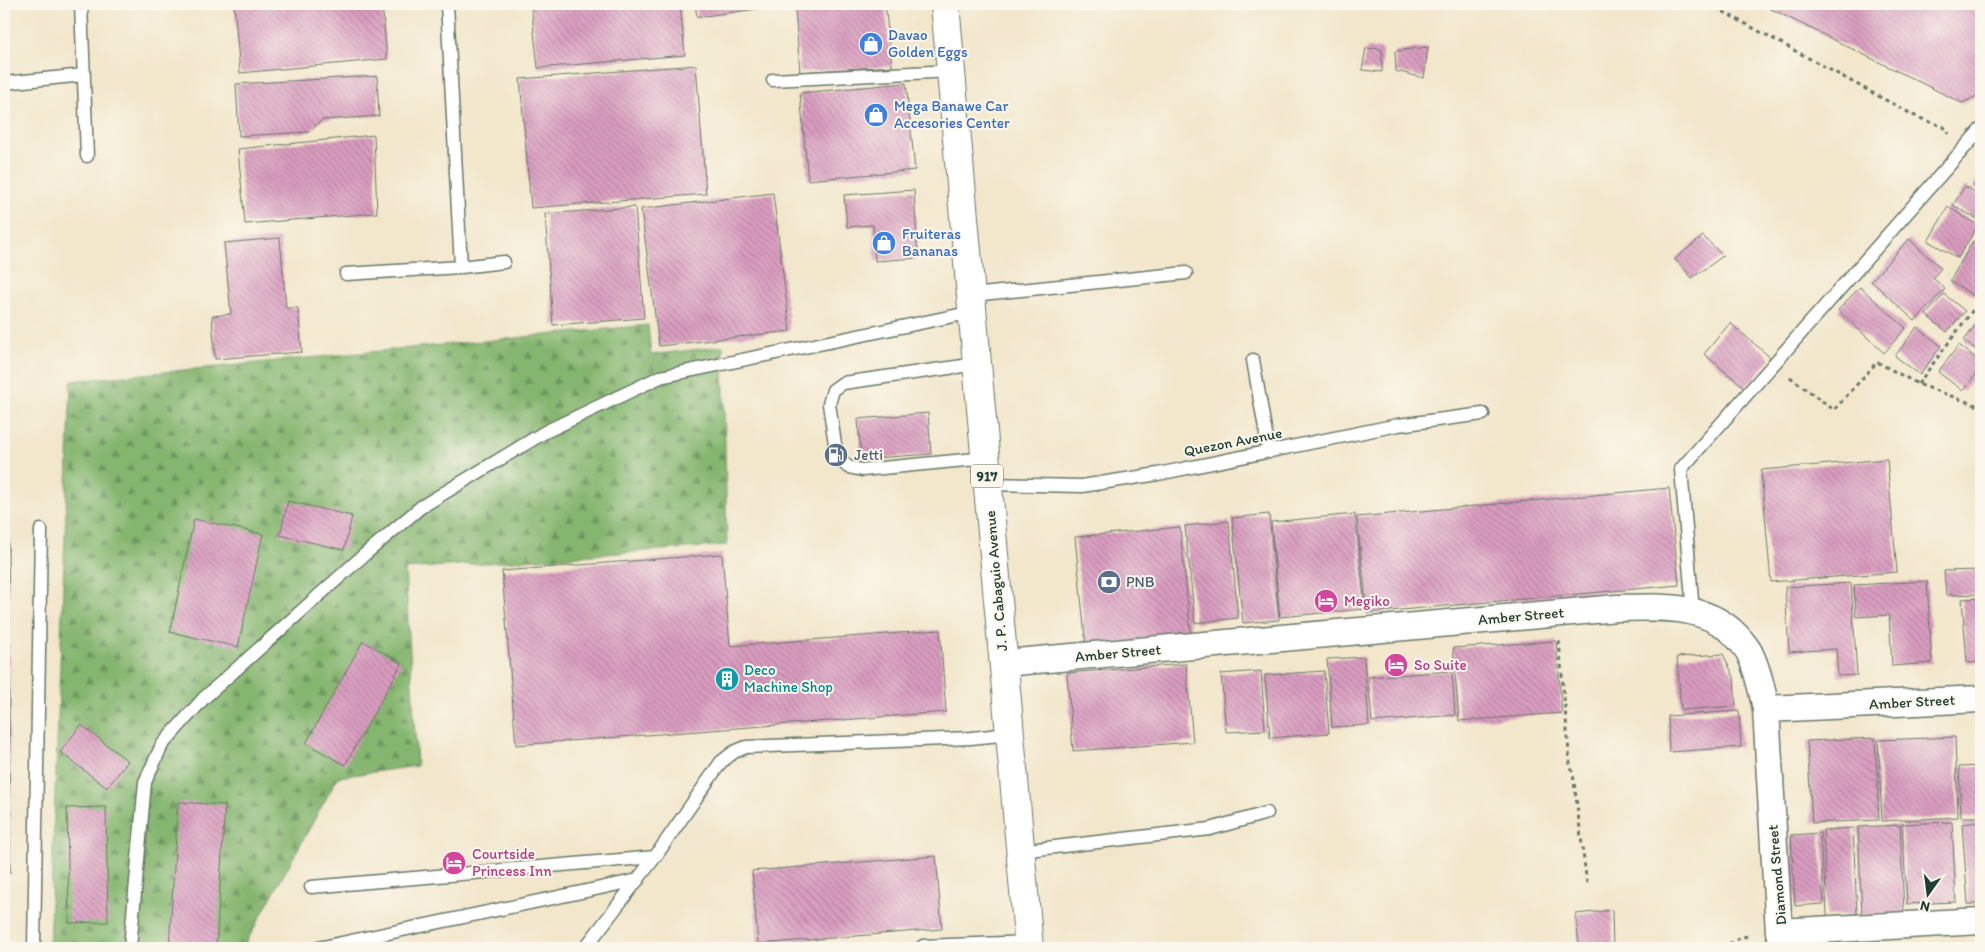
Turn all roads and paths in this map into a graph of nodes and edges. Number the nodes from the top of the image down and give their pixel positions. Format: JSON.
{"nodes":[{"id":1,"x":81,"y":4,"type":"edge"},
{"id":2,"x":447,"y":4,"type":"edge"},
{"id":3,"x":945,"y":4,"type":"edge"},
{"id":4,"x":1709,"y":4,"type":"edge"},
{"id":5,"x":952,"y":72,"type":"junction"},
{"id":6,"x":84,"y":75,"type":"junction"},
{"id":7,"x":773,"y":80,"type":"dead end"},
{"id":8,"x":4,"y":84,"type":"edge"},
{"id":9,"x":1981,"y":129,"type":"edge"},
{"id":10,"x":1962,"y":152,"type":"junction"},
{"id":11,"x":87,"y":156,"type":"dead end"},
{"id":12,"x":504,"y":262,"type":"dead end"},
{"id":13,"x":461,"y":267,"type":"junction"},
{"id":14,"x":1186,"y":273,"type":"dead end"},
{"id":15,"x":346,"y":274,"type":"dead end"},
{"id":16,"x":1981,"y":299,"type":"edge"},
{"id":17,"x":972,"y":304,"type":"junction"},
{"id":18,"x":1253,"y":360,"type":"dead end"},
{"id":19,"x":977,"y":364,"type":"junction"},
{"id":20,"x":1774,"y":365,"type":"junction"},
{"id":21,"x":1918,"y":384,"type":"junction"},
{"id":22,"x":1981,"y":407,"type":"edge"},
{"id":23,"x":1483,"y":414,"type":"dead end"},
{"id":24,"x":1269,"y":452,"type":"junction"},
{"id":25,"x":987,"y":471,"type":"junction"},
{"id":26,"x":41,"y":530,"type":"dead end"},
{"id":27,"x":1693,"y":611,"type":"junction"},
{"id":28,"x":1556,"y":613,"type":"junction"},
{"id":29,"x":1004,"y":663,"type":"junction"},
{"id":30,"x":1981,"y":699,"type":"edge"},
{"id":31,"x":1766,"y":709,"type":"junction"},
{"id":32,"x":1010,"y":734,"type":"junction"},
{"id":33,"x":1267,"y":813,"type":"dead end"},
{"id":34,"x":1020,"y":851,"type":"junction"},
{"id":35,"x":655,"y":857,"type":"junction"},
{"id":36,"x":638,"y":880,"type":"junction"},
{"id":37,"x":1587,"y":884,"type":"dead end"},
{"id":38,"x":311,"y":887,"type":"dead end"},
{"id":39,"x":1981,"y":921,"type":"edge"},
{"id":40,"x":1029,"y":945,"type":"edge"},
{"id":41,"x":34,"y":948,"type":"edge"},
{"id":42,"x":130,"y":948,"type":"edge"},
{"id":43,"x":318,"y":948,"type":"edge"},
{"id":44,"x":585,"y":948,"type":"edge"},
{"id":45,"x":922,"y":948,"type":"edge"}],
"edges":[{"from":1,"to":6,"type":"lane"},
{"from":2,"to":13,"type":"lane"},
{"from":3,"to":5,"type":"main road","name":"J. P. Cabaguio Avenue","number":"917"},
{"from":4,"to":10,"type":"path"},
{"from":5,"to":7,"type":"lane"},
{"from":5,"to":17,"type":"main road","name":"J. P. Cabaguio Avenue","number":"917"},
{"from":6,"to":8,"type":"lane"},
{"from":6,"to":11,"type":"lane"},
{"from":9,"to":10,"type":"lane"},
{"from":10,"to":20,"type":"lane"},
{"from":12,"to":13,"type":"lane"},
{"from":13,"to":15,"type":"lane"},
{"from":14,"to":17,"type":"lane"},
{"from":16,"to":21,"type":"path"},
{"from":17,"to":19,"type":"main road","name":"J. P. Cabaguio Avenue","number":"917"},
{"from":17,"to":42,"type":"lane"},
{"from":18,"to":24,"type":"lane"},
{"from":19,"to":25,"type":"main road","name":"J. P. Cabaguio Avenue","number":"917"},
{"from":19,"to":25,"type":"lane","name":"Quezon Avenue"},
{"from":20,"to":21,"type":"path"},
{"from":20,"to":27,"type":"lane"},
{"from":21,"to":22,"type":"path"},
{"from":23,"to":24,"type":"lane","name":"Quezon Avenue"},
{"from":24,"to":25,"type":"lane","name":"Quezon Avenue"},
{"from":25,"to":29,"type":"main road","name":"J. P. Cabaguio Avenue","number":"917"},
{"from":26,"to":41,"type":"lane"},
{"from":27,"to":28,"type":"street","name":"Amber Street"},
{"from":27,"to":31,"type":"street","name":"Amber Street"},
{"from":28,"to":29,"type":"street","name":"Amber Street"},
{"from":28,"to":37,"type":"path"},
{"from":29,"to":32,"type":"main road","name":"J. P. Cabaguio Avenue","number":"917"},
{"from":30,"to":31,"type":"street","name":"Amber Street"},
{"from":31,"to":39,"type":"street","name":"Diamond Street"},
{"from":32,"to":34,"type":"main road","name":"J. P. Cabaguio Avenue","number":"917"},
{"from":32,"to":35,"type":"lane"},
{"from":33,"to":34,"type":"lane"},
{"from":34,"to":40,"type":"main road","name":"J. P. Cabaguio Avenue","number":"917"},
{"from":35,"to":36,"type":"lane"},
{"from":35,"to":38,"type":"lane"},
{"from":36,"to":43,"type":"lane"},
{"from":36,"to":44,"type":"lane"},
{"from":40,"to":45,"type":"lane"}]}
